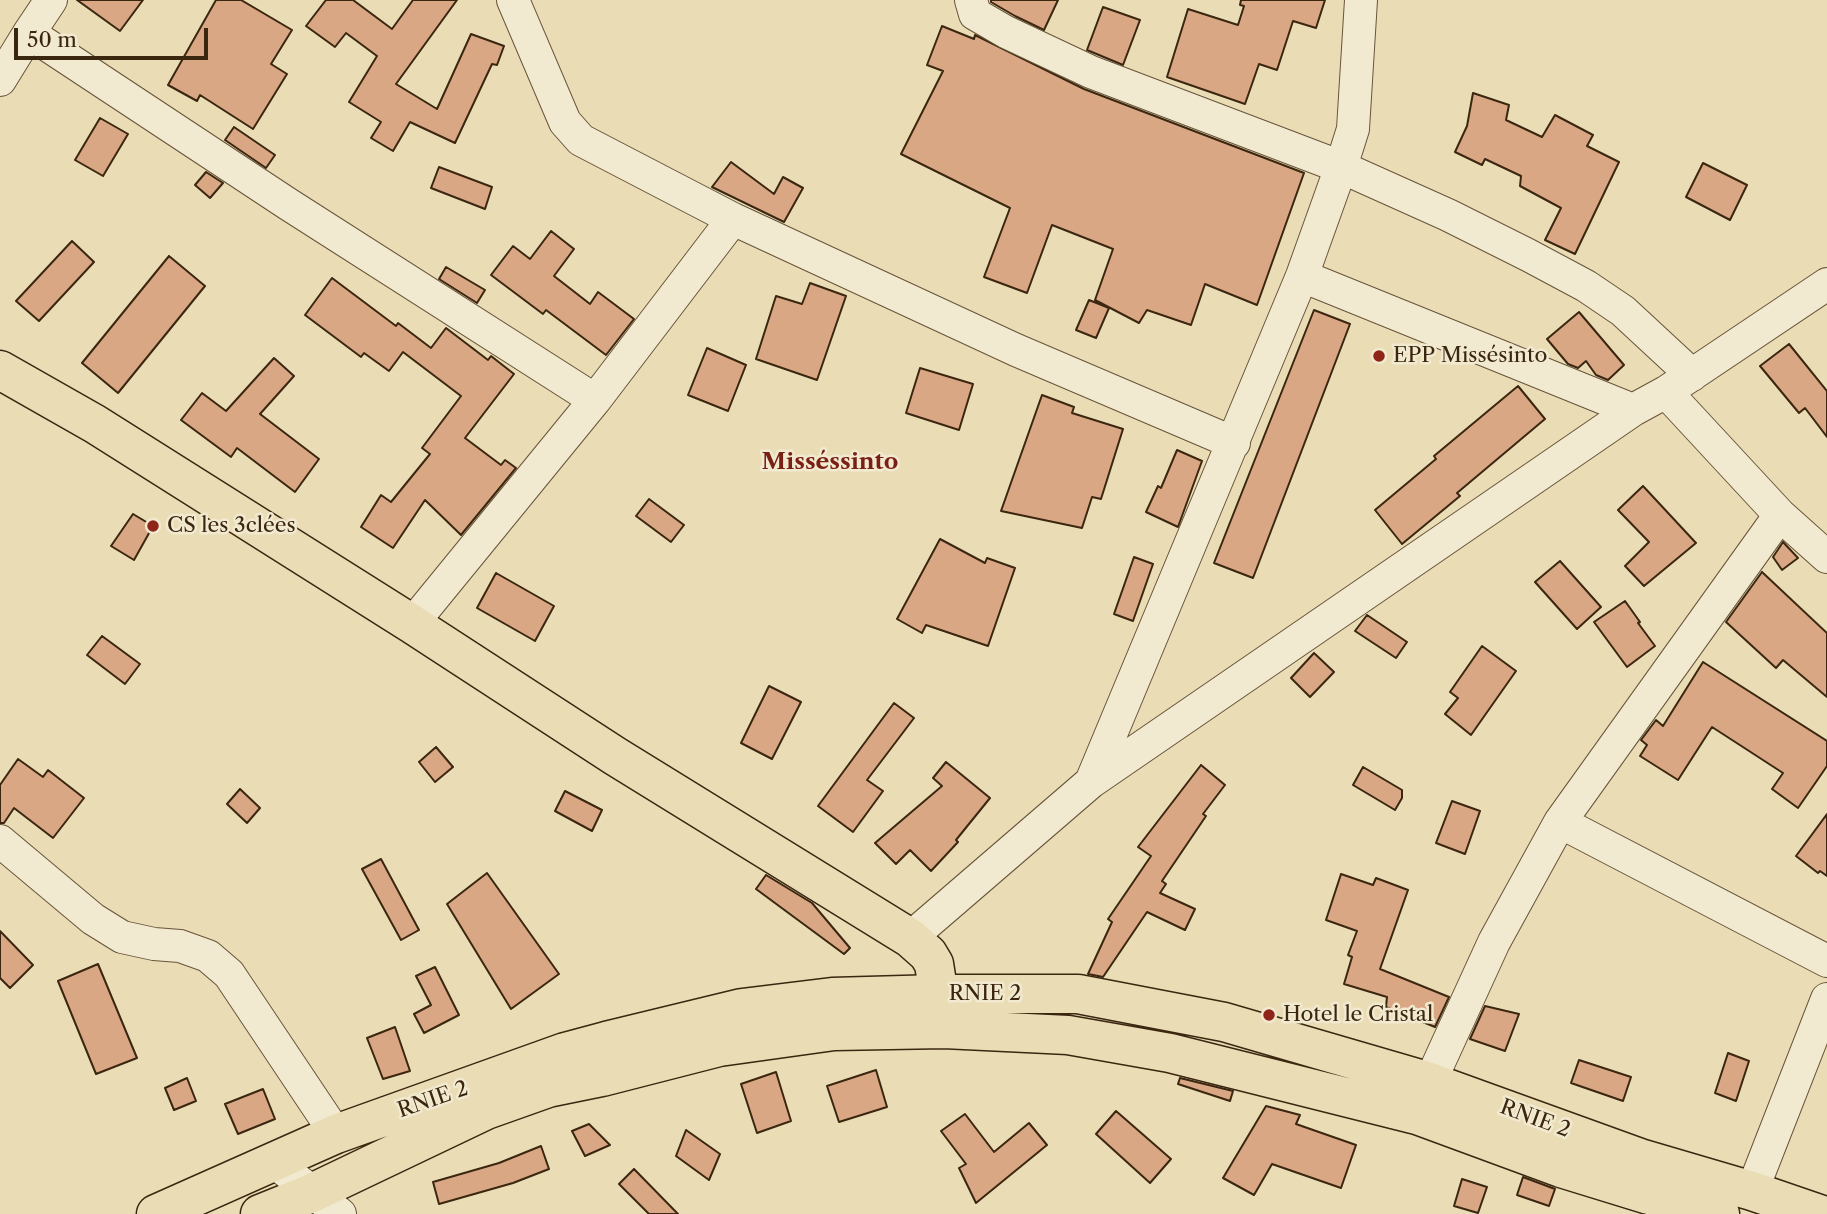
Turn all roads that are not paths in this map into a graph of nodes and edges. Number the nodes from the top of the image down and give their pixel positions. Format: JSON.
{"nodes":[{"id":1,"x":51,"y":0,"type":"edge"},
{"id":2,"x":513,"y":0,"type":"edge"},
{"id":3,"x":971,"y":0,"type":"edge"},
{"id":4,"x":1361,"y":0,"type":"edge"},
{"id":5,"x":29,"y":33,"type":"junction"},
{"id":6,"x":0,"y":80,"type":"edge"},
{"id":7,"x":1341,"y":167,"type":"junction"},
{"id":8,"x":733,"y":219,"type":"junction"},
{"id":9,"x":1302,"y":276,"type":"junction"},
{"id":10,"x":1827,"y":284,"type":"edge"},
{"id":11,"x":0,"y":370,"type":"edge"},
{"id":12,"x":1692,"y":374,"type":"junction"},
{"id":13,"x":1666,"y":392,"type":"junction"},
{"id":14,"x":595,"y":400,"type":"junction"},
{"id":15,"x":1633,"y":410,"type":"junction"},
{"id":16,"x":1234,"y":443,"type":"junction"},
{"id":17,"x":1780,"y":514,"type":"junction"},
{"id":18,"x":1827,"y":557,"type":"edge"},
{"id":19,"x":412,"y":624,"type":"junction"},
{"id":20,"x":1091,"y":782,"type":"junction"},
{"id":21,"x":1560,"y":822,"type":"junction"},
{"id":22,"x":0,"y":841,"type":"edge"},
{"id":23,"x":910,"y":938,"type":"junction"},
{"id":24,"x":1827,"y":961,"type":"edge"},
{"id":25,"x":1827,"y":999,"type":"edge"},
{"id":26,"x":942,"y":1012,"type":"junction"},
{"id":27,"x":1430,"y":1082,"type":"junction"},
{"id":28,"x":336,"y":1134,"type":"junction"},
{"id":29,"x":273,"y":1161,"type":"junction"},
{"id":30,"x":1752,"y":1191,"type":"junction"},
{"id":31,"x":326,"y":1204,"type":"edge"},
{"id":32,"x":156,"y":1214,"type":"edge"},
{"id":33,"x":260,"y":1214,"type":"edge"},
{"id":34,"x":1720,"y":1214,"type":"edge"},
{"id":35,"x":1819,"y":1214,"type":"edge"}],
"edges":[{"from":1,"to":5,"type":"street"},
{"from":2,"to":8,"type":"street"},
{"from":3,"to":7,"type":"street"},
{"from":4,"to":7,"type":"street"},
{"from":5,"to":6,"type":"street"},
{"from":5,"to":14,"type":"street"},
{"from":7,"to":9,"type":"street"},
{"from":7,"to":12,"type":"street"},
{"from":8,"to":14,"type":"street"},
{"from":8,"to":16,"type":"street"},
{"from":9,"to":15,"type":"street"},
{"from":9,"to":16,"type":"street"},
{"from":10,"to":12,"type":"street"},
{"from":11,"to":19,"type":"main road"},
{"from":12,"to":13,"type":"street"},
{"from":13,"to":15,"type":"street"},
{"from":13,"to":17,"type":"street"},
{"from":14,"to":19,"type":"street"},
{"from":15,"to":20,"type":"street"},
{"from":16,"to":20,"type":"street"},
{"from":17,"to":18,"type":"street"},
{"from":17,"to":21,"type":"street"},
{"from":19,"to":23,"type":"main road"},
{"from":20,"to":23,"type":"street"},
{"from":21,"to":24,"type":"street"},
{"from":21,"to":27,"type":"street"},
{"from":22,"to":28,"type":"street"},
{"from":23,"to":26,"type":"main road"},
{"from":25,"to":30,"type":"street"},
{"from":26,"to":27,"type":"main road","name":"RNIE 2","number":"RNIE 2"},
{"from":26,"to":28,"type":"main road","name":"RNIE 2","number":"RNIE 2"},
{"from":26,"to":31,"type":"main road","name":"RNIE 2","number":"RNIE 2"},
{"from":26,"to":34,"type":"main road","name":"RNIE 2","number":"RNIE 2"},
{"from":27,"to":30,"type":"main road","name":"RNIE 2","number":"RNIE 2"},
{"from":28,"to":29,"type":"main road","name":"RNIE 2","number":"RNIE 2"},
{"from":29,"to":31,"type":"street"},
{"from":29,"to":32,"type":"main road","name":"RNIE 2","number":"RNIE 2"},
{"from":30,"to":35,"type":"main road","name":"RNIE 2","number":"RNIE 2"},
{"from":31,"to":33,"type":"main road","name":"RNIE 2","number":"RNIE 2"}]}
